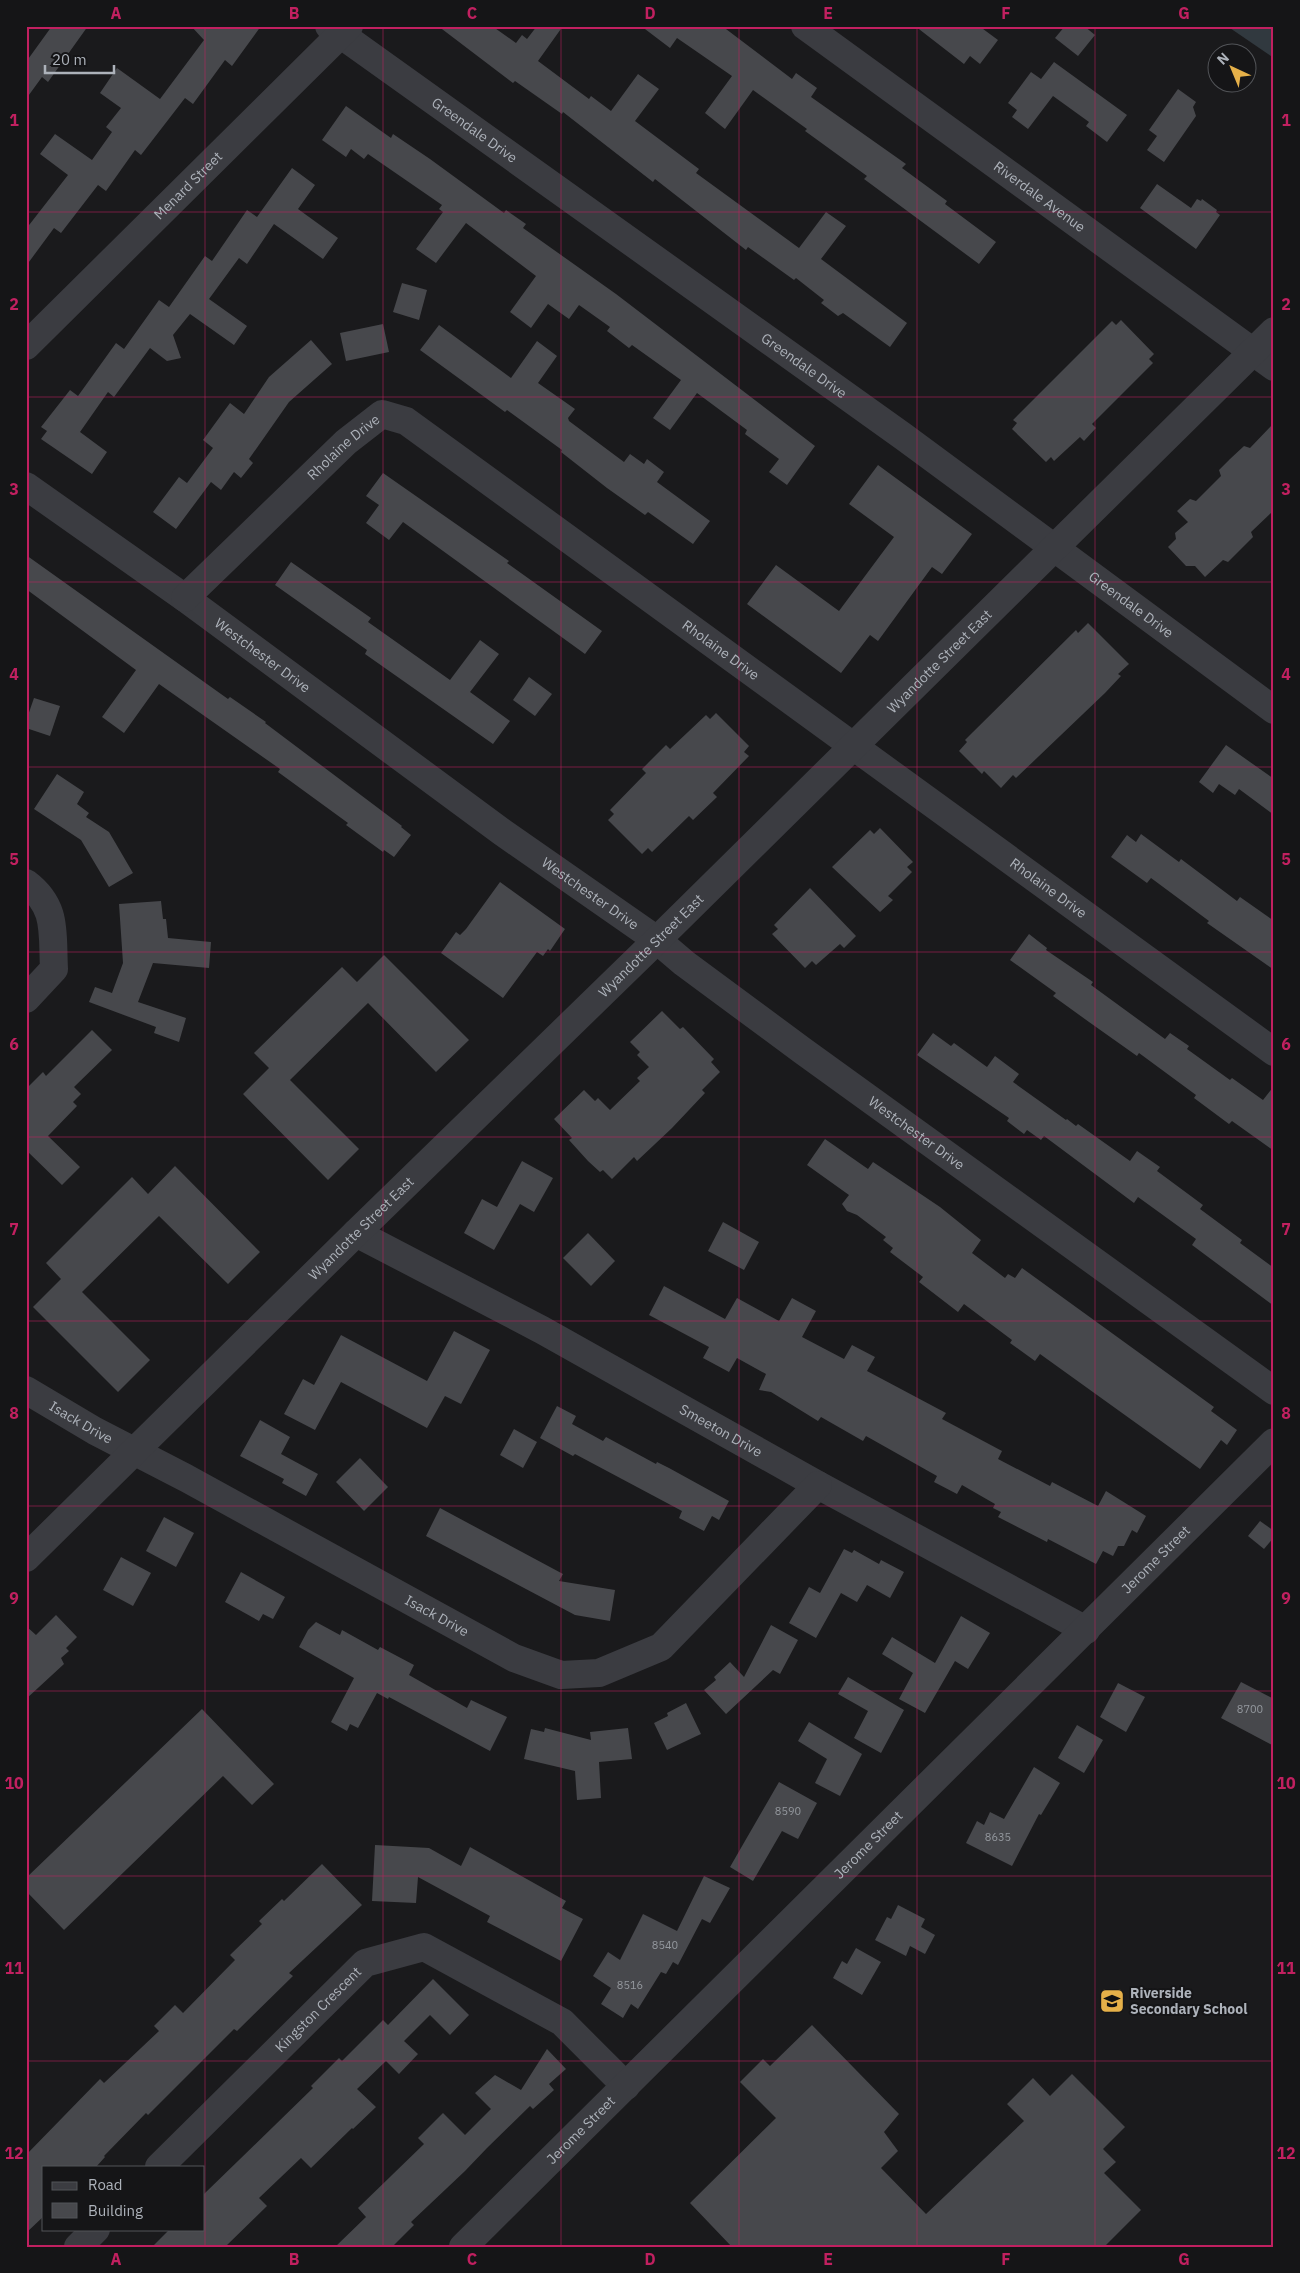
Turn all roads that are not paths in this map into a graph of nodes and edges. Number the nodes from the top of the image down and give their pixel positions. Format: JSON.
{"nodes":[{"id":1,"x":806,"y":26,"type":"edge"},
{"id":2,"x":340,"y":29,"type":"edge"},
{"id":3,"x":1274,"y":331,"type":"edge"},
{"id":4,"x":26,"y":346,"type":"edge"},
{"id":5,"x":1263,"y":359,"type":"edge"},
{"id":6,"x":26,"y":486,"type":"edge"},
{"id":7,"x":1053,"y":548,"type":"junction"},
{"id":8,"x":185,"y":598,"type":"junction"},
{"id":9,"x":1274,"y":710,"type":"edge"},
{"id":10,"x":852,"y":746,"type":"junction"},
{"id":11,"x":26,"y":883,"type":"edge"},
{"id":12,"x":657,"y":940,"type":"junction"},
{"id":13,"x":26,"y":999,"type":"edge"},
{"id":14,"x":1274,"y":1052,"type":"edge"},
{"id":15,"x":356,"y":1233,"type":"junction"},
{"id":16,"x":26,"y":1390,"type":"edge"},
{"id":17,"x":1274,"y":1391,"type":"edge"},
{"id":18,"x":1274,"y":1442,"type":"edge"},
{"id":19,"x":135,"y":1452,"type":"junction"},
{"id":20,"x":818,"y":1485,"type":"junction"},
{"id":21,"x":26,"y":1558,"type":"edge"},
{"id":22,"x":1086,"y":1630,"type":"junction"},
{"id":23,"x":626,"y":2086,"type":"junction"},
{"id":24,"x":160,"y":2166,"type":"edge"},
{"id":25,"x":95,"y":2230,"type":"edge"},
{"id":26,"x":78,"y":2247,"type":"edge"},
{"id":27,"x":463,"y":2247,"type":"edge"}],
"edges":[{"from":1,"to":5,"type":"street","name":"Riverdale Avenue"},
{"from":2,"to":4,"type":"street","name":"Menard Street"},
{"from":2,"to":7,"type":"street","name":"Greendale Drive"},
{"from":3,"to":5,"type":"street","name":"Wyandotte Street East"},
{"from":5,"to":7,"type":"street","name":"Wyandotte Street East"},
{"from":6,"to":8,"type":"street","name":"Westchester Drive"},
{"from":7,"to":9,"type":"street","name":"Greendale Drive"},
{"from":7,"to":10,"type":"street","name":"Wyandotte Street East"},
{"from":8,"to":10,"type":"street","name":"Rholaine Drive"},
{"from":8,"to":12,"type":"street","name":"Westchester Drive"},
{"from":10,"to":12,"type":"street","name":"Wyandotte Street East"},
{"from":10,"to":14,"type":"street","name":"Rholaine Drive"},
{"from":11,"to":13,"type":"street"},
{"from":12,"to":15,"type":"street","name":"Wyandotte Street East"},
{"from":12,"to":17,"type":"street","name":"Westchester Drive"},
{"from":15,"to":19,"type":"street","name":"Wyandotte Street East"},
{"from":15,"to":20,"type":"street","name":"Smeeton Drive"},
{"from":16,"to":19,"type":"street","name":"Isack Drive"},
{"from":18,"to":22,"type":"street","name":"Jerome Street"},
{"from":19,"to":20,"type":"street","name":"Isack Drive"},
{"from":19,"to":21,"type":"street","name":"Wyandotte Street East"},
{"from":20,"to":22,"type":"street","name":"Smeeton Drive"},
{"from":22,"to":23,"type":"street","name":"Jerome Street"},
{"from":23,"to":24,"type":"street","name":"Kingston Crescent"},
{"from":23,"to":27,"type":"street","name":"Jerome Street"},
{"from":25,"to":26,"type":"street"}]}
